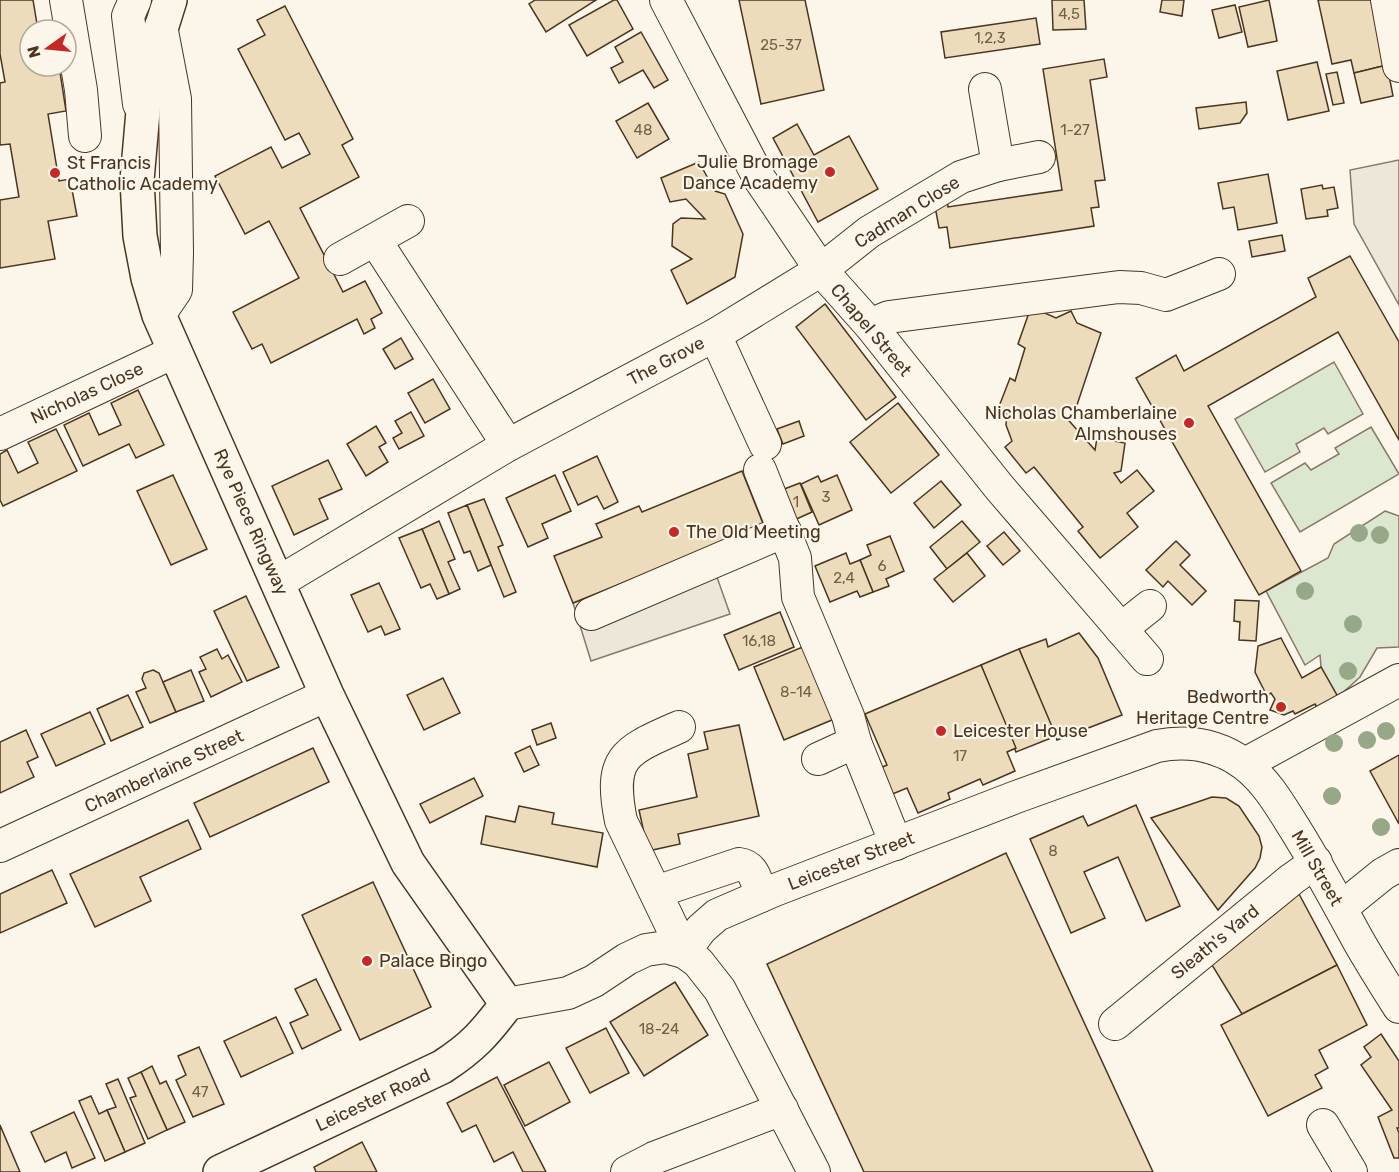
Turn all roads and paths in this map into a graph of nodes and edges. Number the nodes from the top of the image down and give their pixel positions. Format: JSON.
{"nodes":[{"id":1,"x":66,"y":0,"type":"edge"},
{"id":2,"x":135,"y":0,"type":"edge"},
{"id":3,"x":666,"y":0,"type":"edge"},
{"id":4,"x":1387,"y":0,"type":"edge"},
{"id":5,"x":166,"y":13,"type":"edge"},
{"id":6,"x":1399,"y":66,"type":"edge"},
{"id":7,"x":986,"y":89,"type":"dead end"},
{"id":8,"x":141,"y":123,"type":"junction"},
{"id":9,"x":85,"y":136,"type":"dead end"},
{"id":10,"x":1038,"y":157,"type":"dead end"},
{"id":11,"x":998,"y":165,"type":"junction"},
{"id":12,"x":408,"y":221,"type":"dead end"},
{"id":13,"x":375,"y":240,"type":"junction"},
{"id":14,"x":340,"y":260,"type":"dead end"},
{"id":15,"x":821,"y":270,"type":"junction"},
{"id":16,"x":1220,"y":274,"type":"dead end"},
{"id":17,"x":159,"y":315,"type":"junction"},
{"id":18,"x":870,"y":325,"type":"junction"},
{"id":19,"x":715,"y":334,"type":"junction"},
{"id":20,"x":174,"y":352,"type":"junction"},
{"id":21,"x":0,"y":434,"type":"edge"},
{"id":22,"x":508,"y":445,"type":"junction"},
{"id":23,"x":785,"y":531,"type":"junction"},
{"id":24,"x":279,"y":582,"type":"junction"},
{"id":25,"x":1150,"y":606,"type":"dead end"},
{"id":26,"x":591,"y":614,"type":"dead end"},
{"id":27,"x":1121,"y":629,"type":"junction"},
{"id":28,"x":1147,"y":659,"type":"dead end"},
{"id":29,"x":1399,"y":680,"type":"edge"},
{"id":30,"x":327,"y":695,"type":"junction"},
{"id":31,"x":679,"y":727,"type":"dead end"},
{"id":32,"x":855,"y":742,"type":"junction"},
{"id":33,"x":1214,"y":748,"type":"joint"},
{"id":34,"x":818,"y":759,"type":"dead end"},
{"id":35,"x":1245,"y":764,"type":"junction"},
{"id":36,"x":896,"y":844,"type":"junction"},
{"id":37,"x":0,"y":846,"type":"edge"},
{"id":38,"x":1316,"y":862,"type":"junction"},
{"id":39,"x":1399,"y":865,"type":"edge"},
{"id":40,"x":656,"y":892,"type":"junction"},
{"id":41,"x":761,"y":896,"type":"junction"},
{"id":42,"x":1341,"y":908,"type":"junction"},
{"id":43,"x":684,"y":952,"type":"junction"},
{"id":44,"x":507,"y":1004,"type":"junction"},
{"id":45,"x":1399,"y":1007,"type":"edge"},
{"id":46,"x":1115,"y":1024,"type":"dead end"},
{"id":47,"x":782,"y":1109,"type":"junction"},
{"id":48,"x":1323,"y":1125,"type":"dead end"},
{"id":49,"x":220,"y":1172,"type":"edge"},
{"id":50,"x":627,"y":1172,"type":"edge"},
{"id":51,"x":814,"y":1172,"type":"edge"},
{"id":52,"x":1351,"y":1172,"type":"edge"}],
"edges":[{"from":1,"to":9,"type":"street"},
{"from":2,"to":8,"type":"street"},
{"from":3,"to":15,"type":"street","name":"Chapel Street"},
{"from":4,"to":6,"type":"street"},
{"from":5,"to":8,"type":"main road","name":"Rye Piece Ringway"},
{"from":5,"to":17,"type":"street"},
{"from":7,"to":11,"type":"street"},
{"from":8,"to":17,"type":"main road","name":"Rye Piece Ringway"},
{"from":10,"to":11,"type":"street","name":"Cadman Close"},
{"from":11,"to":15,"type":"street","name":"Cadman Close"},
{"from":12,"to":13,"type":"street"},
{"from":13,"to":14,"type":"street"},
{"from":13,"to":22,"type":"street"},
{"from":15,"to":18,"type":"street","name":"Chapel Street"},
{"from":15,"to":19,"type":"street","name":"The Grove"},
{"from":16,"to":18,"type":"street"},
{"from":17,"to":20,"type":"main road","name":"Rye Piece Ringway"},
{"from":18,"to":27,"type":"street","name":"Chapel Street"},
{"from":19,"to":22,"type":"street","name":"The Grove"},
{"from":19,"to":23,"type":"street"},
{"from":20,"to":21,"type":"street","name":"Nicholas Close"},
{"from":20,"to":24,"type":"main road","name":"Rye Piece Ringway"},
{"from":22,"to":24,"type":"street","name":"The Grove"},
{"from":23,"to":26,"type":"street"},
{"from":23,"to":32,"type":"street"},
{"from":24,"to":30,"type":"main road","name":"Rye Piece Ringway"},
{"from":25,"to":27,"type":"street"},
{"from":27,"to":28,"type":"street","name":"Chapel Street"},
{"from":29,"to":35,"type":"street"},
{"from":30,"to":37,"type":"street","name":"Chamberlaine Street"},
{"from":30,"to":44,"type":"main road","name":"Rye Piece Ringway"},
{"from":31,"to":40,"type":"street"},
{"from":32,"to":34,"type":"street"},
{"from":32,"to":36,"type":"street"},
{"from":33,"to":35,"type":"street","name":"Mill Street"},
{"from":33,"to":36,"type":"street","name":"Leicester Street"},
{"from":35,"to":38,"type":"street","name":"Mill Street"},
{"from":36,"to":41,"type":"street","name":"Leicester Street"},
{"from":38,"to":42,"type":"street","name":"Mill Street"},
{"from":38,"to":46,"type":"street","name":"Sleath's Yard"},
{"from":39,"to":42,"type":"street"},
{"from":40,"to":41,"type":"street"},
{"from":40,"to":43,"type":"street"},
{"from":41,"to":43,"type":"street","name":"Leicester Street"},
{"from":42,"to":45,"type":"street","name":"Mill Street"},
{"from":43,"to":44,"type":"street"},
{"from":43,"to":47,"type":"street"},
{"from":44,"to":49,"type":"main road","name":"Leicester Road"},
{"from":47,"to":50,"type":"street"},
{"from":47,"to":51,"type":"street"},
{"from":48,"to":52,"type":"street"}]}
